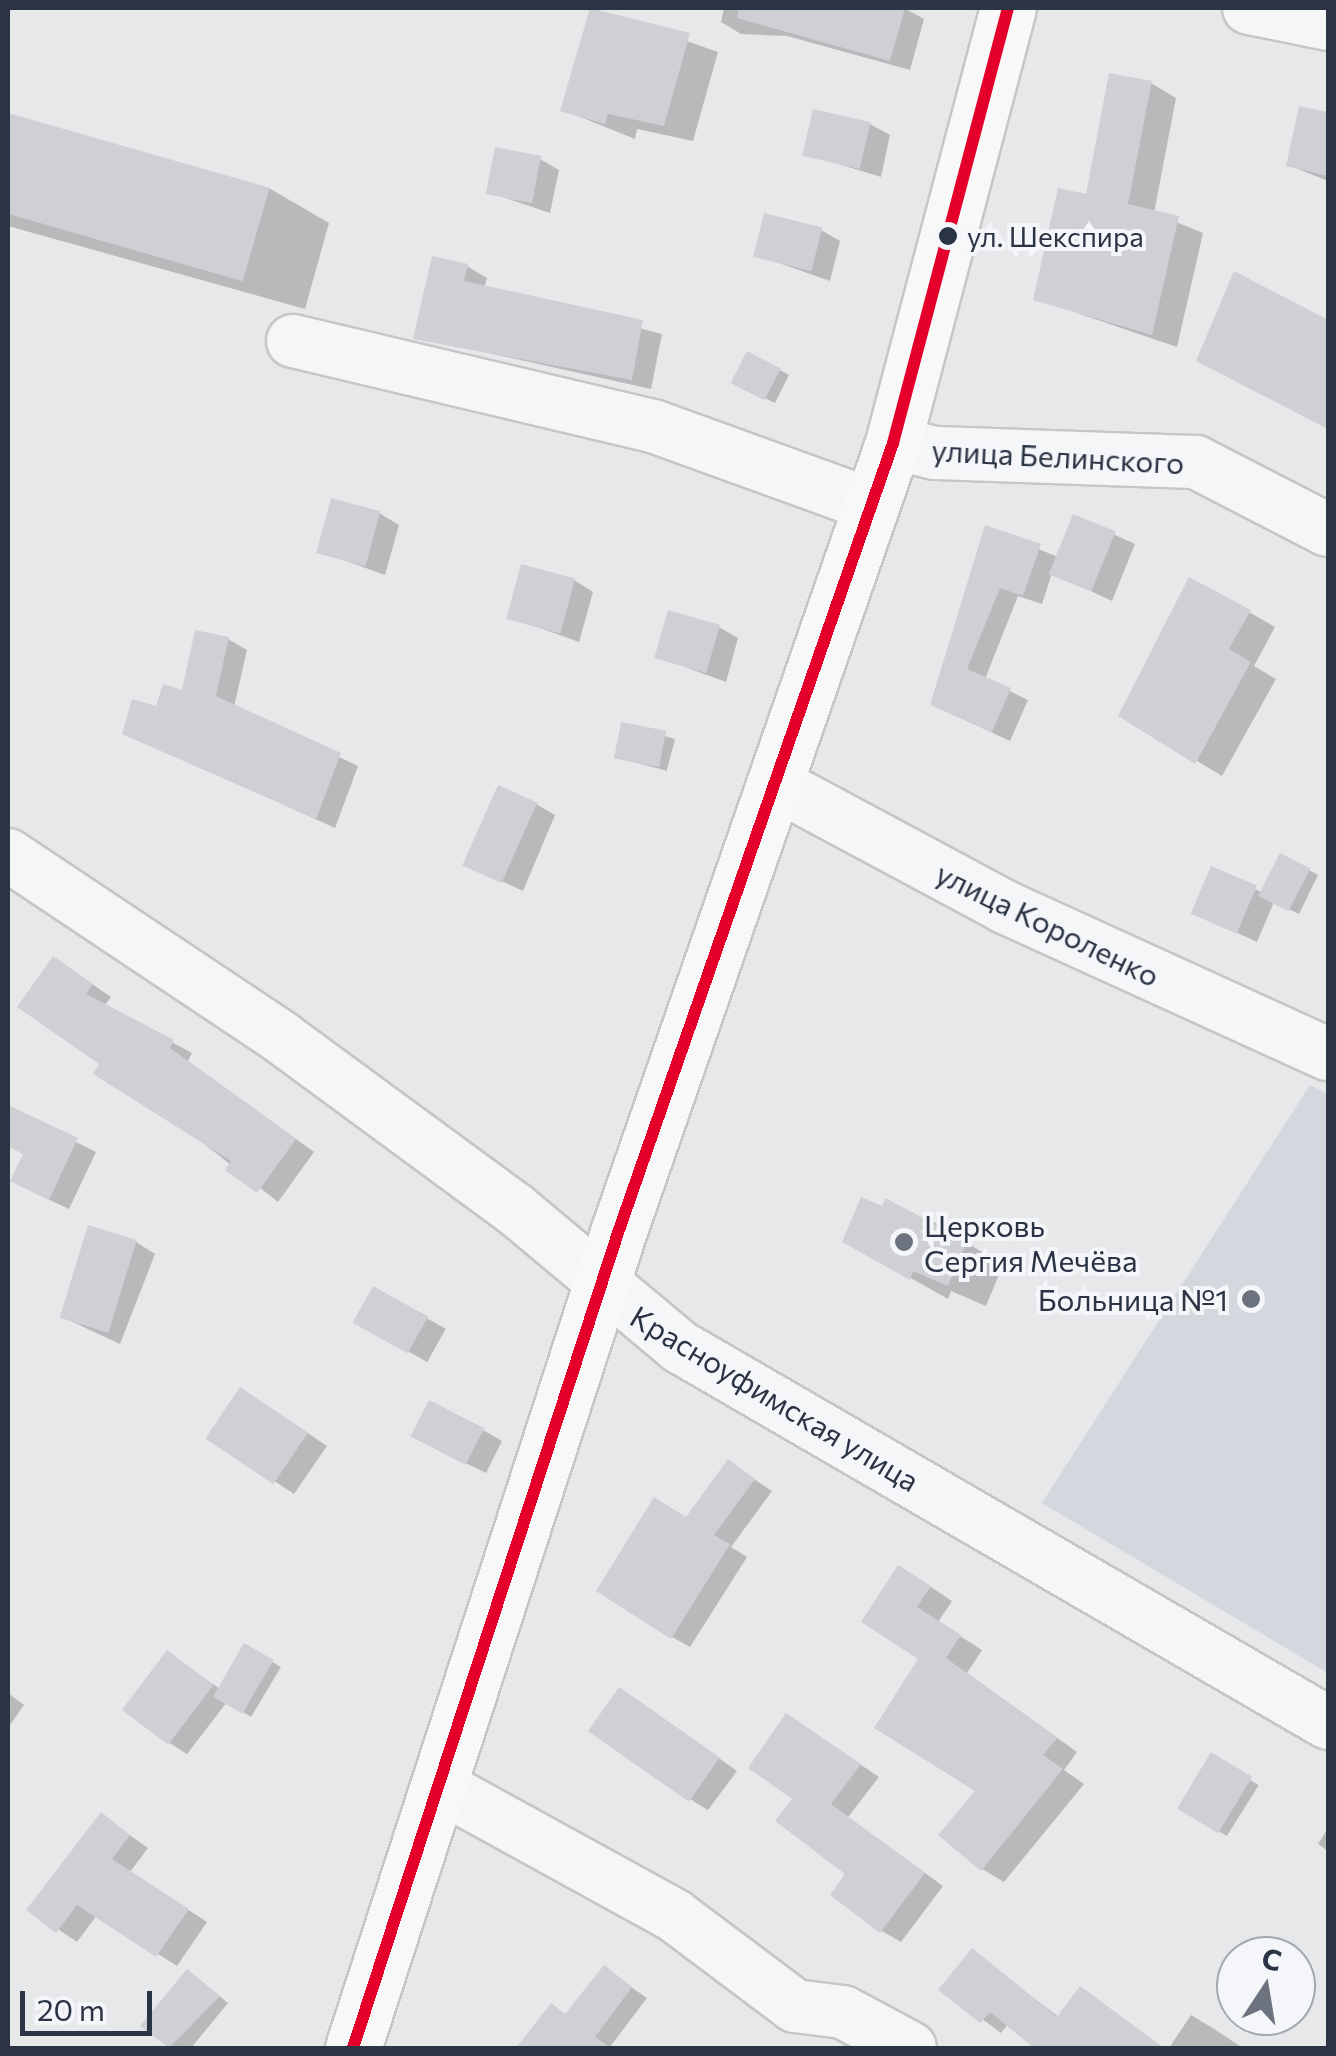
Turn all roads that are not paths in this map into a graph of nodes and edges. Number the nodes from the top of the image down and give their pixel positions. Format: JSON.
{"nodes":[{"id":1,"x":1008,"y":8,"type":"edge"},
{"id":2,"x":1249,"y":8,"type":"edge"},
{"id":3,"x":1328,"y":24,"type":"edge"},
{"id":4,"x":292,"y":342,"type":"dead end"},
{"id":5,"x":893,"y":443,"type":"junction"},
{"id":6,"x":872,"y":504,"type":"junction"},
{"id":7,"x":1328,"y":530,"type":"edge"},
{"id":8,"x":774,"y":783,"type":"junction"},
{"id":9,"x":8,"y":855,"type":"edge"},
{"id":10,"x":1328,"y":1054,"type":"edge"},
{"id":11,"x":601,"y":1290,"type":"junction"},
{"id":12,"x":1328,"y":1723,"type":"edge"},
{"id":13,"x":439,"y":1786,"type":"junction"},
{"id":14,"x":353,"y":2048,"type":"edge"},
{"id":15,"x":910,"y":2048,"type":"edge"}],
"edges":[{"from":1,"to":5,"type":"main road"},
{"from":2,"to":3,"type":"street"},
{"from":4,"to":6,"type":"street"},
{"from":5,"to":6,"type":"main road"},
{"from":5,"to":7,"type":"street","name":"улица Белинского"},
{"from":6,"to":8,"type":"main road"},
{"from":8,"to":10,"type":"street","name":"улица Короленко"},
{"from":8,"to":11,"type":"main road"},
{"from":9,"to":11,"type":"street","name":"Красноуфимская улица"},
{"from":11,"to":12,"type":"street","name":"Красноуфимская улица"},
{"from":11,"to":13,"type":"main road"},
{"from":13,"to":14,"type":"main road"},
{"from":13,"to":15,"type":"street"}]}
